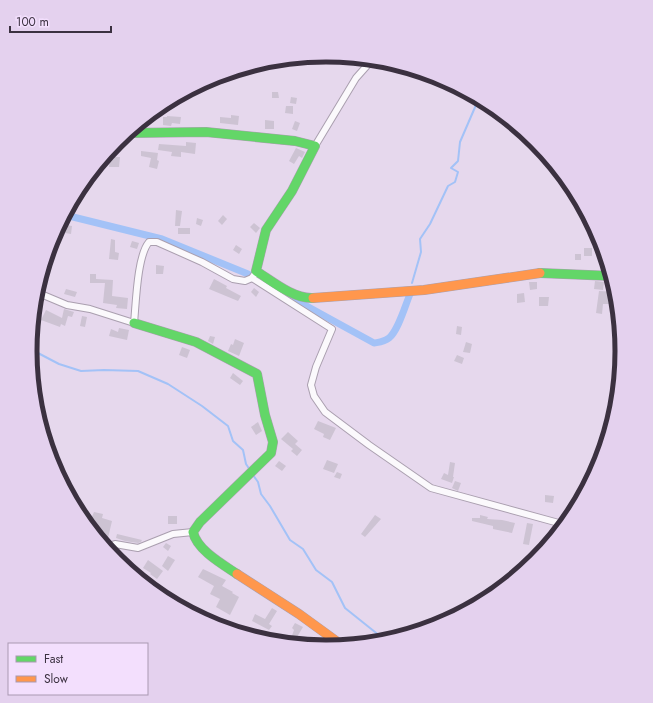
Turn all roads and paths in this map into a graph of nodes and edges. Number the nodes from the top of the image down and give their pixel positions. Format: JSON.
{"nodes":[{"id":1,"x":368,"y":65,"type":"edge"},
{"id":2,"x":137,"y":133,"type":"edge"},
{"id":3,"x":315,"y":146,"type":"junction"},
{"id":4,"x":254,"y":274,"type":"junction"},
{"id":5,"x":606,"y":276,"type":"edge"},
{"id":6,"x":43,"y":295,"type":"edge"},
{"id":7,"x":134,"y":323,"type":"junction"},
{"id":8,"x":559,"y":523,"type":"edge"},
{"id":9,"x":193,"y":532,"type":"junction"},
{"id":10,"x":112,"y":545,"type":"edge"},
{"id":11,"x":335,"y":641,"type":"edge"}],
"edges":[{"from":1,"to":3,"type":"street"},
{"from":2,"to":3,"type":"street"},
{"from":3,"to":4,"type":"street"},
{"from":4,"to":5,"type":"street"},
{"from":4,"to":7,"type":"street"},
{"from":4,"to":8,"type":"street"},
{"from":6,"to":7,"type":"street"},
{"from":7,"to":9,"type":"street"},
{"from":9,"to":10,"type":"street"},
{"from":9,"to":11,"type":"street"}]}
